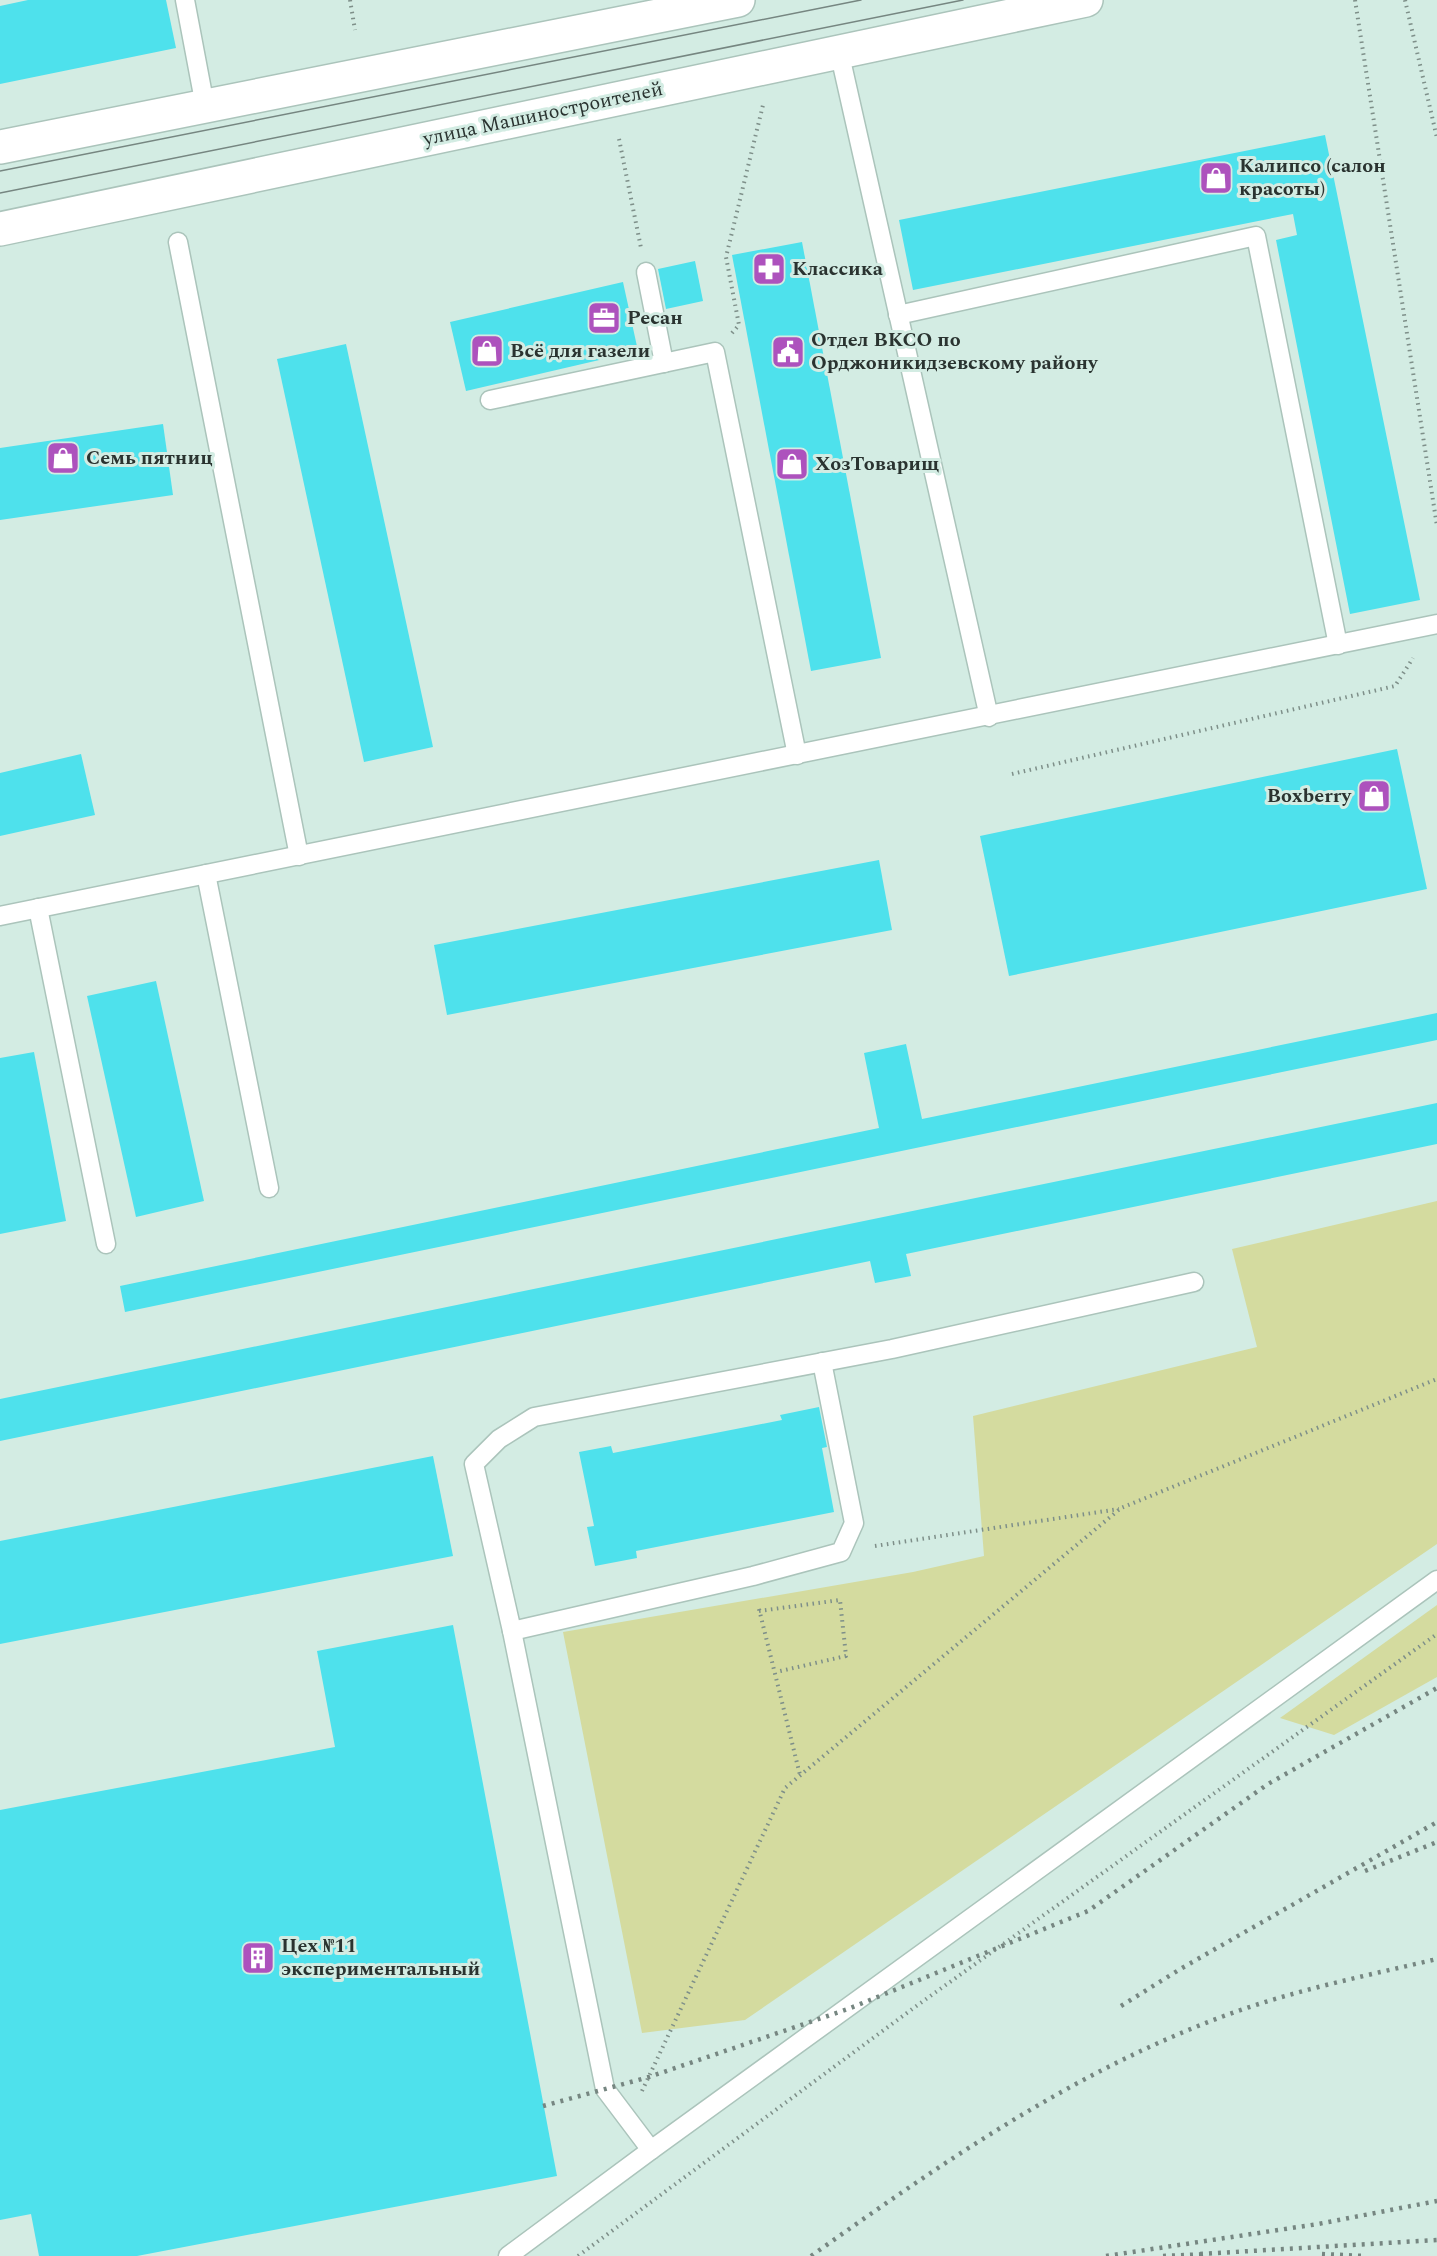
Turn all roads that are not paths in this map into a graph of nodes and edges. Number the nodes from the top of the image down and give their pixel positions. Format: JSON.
{"nodes":[{"id":1,"x":185,"y":0,"type":"edge"},
{"id":2,"x":738,"y":0,"type":"edge"},
{"id":3,"x":1086,"y":0,"type":"edge"},
{"id":4,"x":839,"y":51,"type":"junction"},
{"id":5,"x":205,"y":106,"type":"junction"},
{"id":6,"x":0,"y":147,"type":"edge"},
{"id":7,"x":0,"y":229,"type":"edge"},
{"id":8,"x":177,"y":242,"type":"dead end"},
{"id":9,"x":646,"y":272,"type":"road end"},
{"id":10,"x":898,"y":315,"type":"junction"},
{"id":11,"x":664,"y":363,"type":"junction"},
{"id":12,"x":490,"y":400,"type":"dead end"},
{"id":13,"x":1436,"y":625,"type":"edge"},
{"id":14,"x":1338,"y":645,"type":"junction"},
{"id":15,"x":989,"y":717,"type":"junction"},
{"id":16,"x":797,"y":755,"type":"junction"},
{"id":17,"x":299,"y":856,"type":"junction"},
{"id":18,"x":206,"y":874,"type":"junction"},
{"id":19,"x":39,"y":908,"type":"junction"},
{"id":20,"x":0,"y":916,"type":"edge"},
{"id":21,"x":269,"y":1188,"type":"dead end"},
{"id":22,"x":106,"y":1244,"type":"dead end"},
{"id":23,"x":1194,"y":1282,"type":"dead end"},
{"id":24,"x":822,"y":1362,"type":"junction"},
{"id":25,"x":1437,"y":1580,"type":"edge"},
{"id":26,"x":512,"y":1631,"type":"junction"},
{"id":27,"x":651,"y":2150,"type":"junction"},
{"id":28,"x":508,"y":2256,"type":"edge"}],
"edges":[{"from":1,"to":5,"type":"lane"},
{"from":2,"to":5,"type":"main road"},
{"from":3,"to":4,"type":"main road","name":"улица Машиностроителей"},
{"from":4,"to":7,"type":"main road","name":"улица Машиностроителей"},
{"from":4,"to":10,"type":"lane"},
{"from":5,"to":6,"type":"main road"},
{"from":8,"to":17,"type":"lane"},
{"from":9,"to":11,"type":"lane"},
{"from":10,"to":14,"type":"lane"},
{"from":10,"to":15,"type":"lane"},
{"from":11,"to":12,"type":"lane"},
{"from":11,"to":16,"type":"lane"},
{"from":13,"to":14,"type":"lane"},
{"from":14,"to":15,"type":"lane"},
{"from":15,"to":16,"type":"lane"},
{"from":16,"to":17,"type":"lane"},
{"from":17,"to":18,"type":"lane"},
{"from":18,"to":19,"type":"lane"},
{"from":18,"to":21,"type":"lane"},
{"from":19,"to":20,"type":"lane"},
{"from":19,"to":22,"type":"lane"},
{"from":23,"to":24,"type":"lane"},
{"from":24,"to":26,"type":"lane"},
{"from":24,"to":26,"type":"lane"},
{"from":25,"to":27,"type":"lane"},
{"from":26,"to":27,"type":"lane"},
{"from":27,"to":28,"type":"lane"}]}
